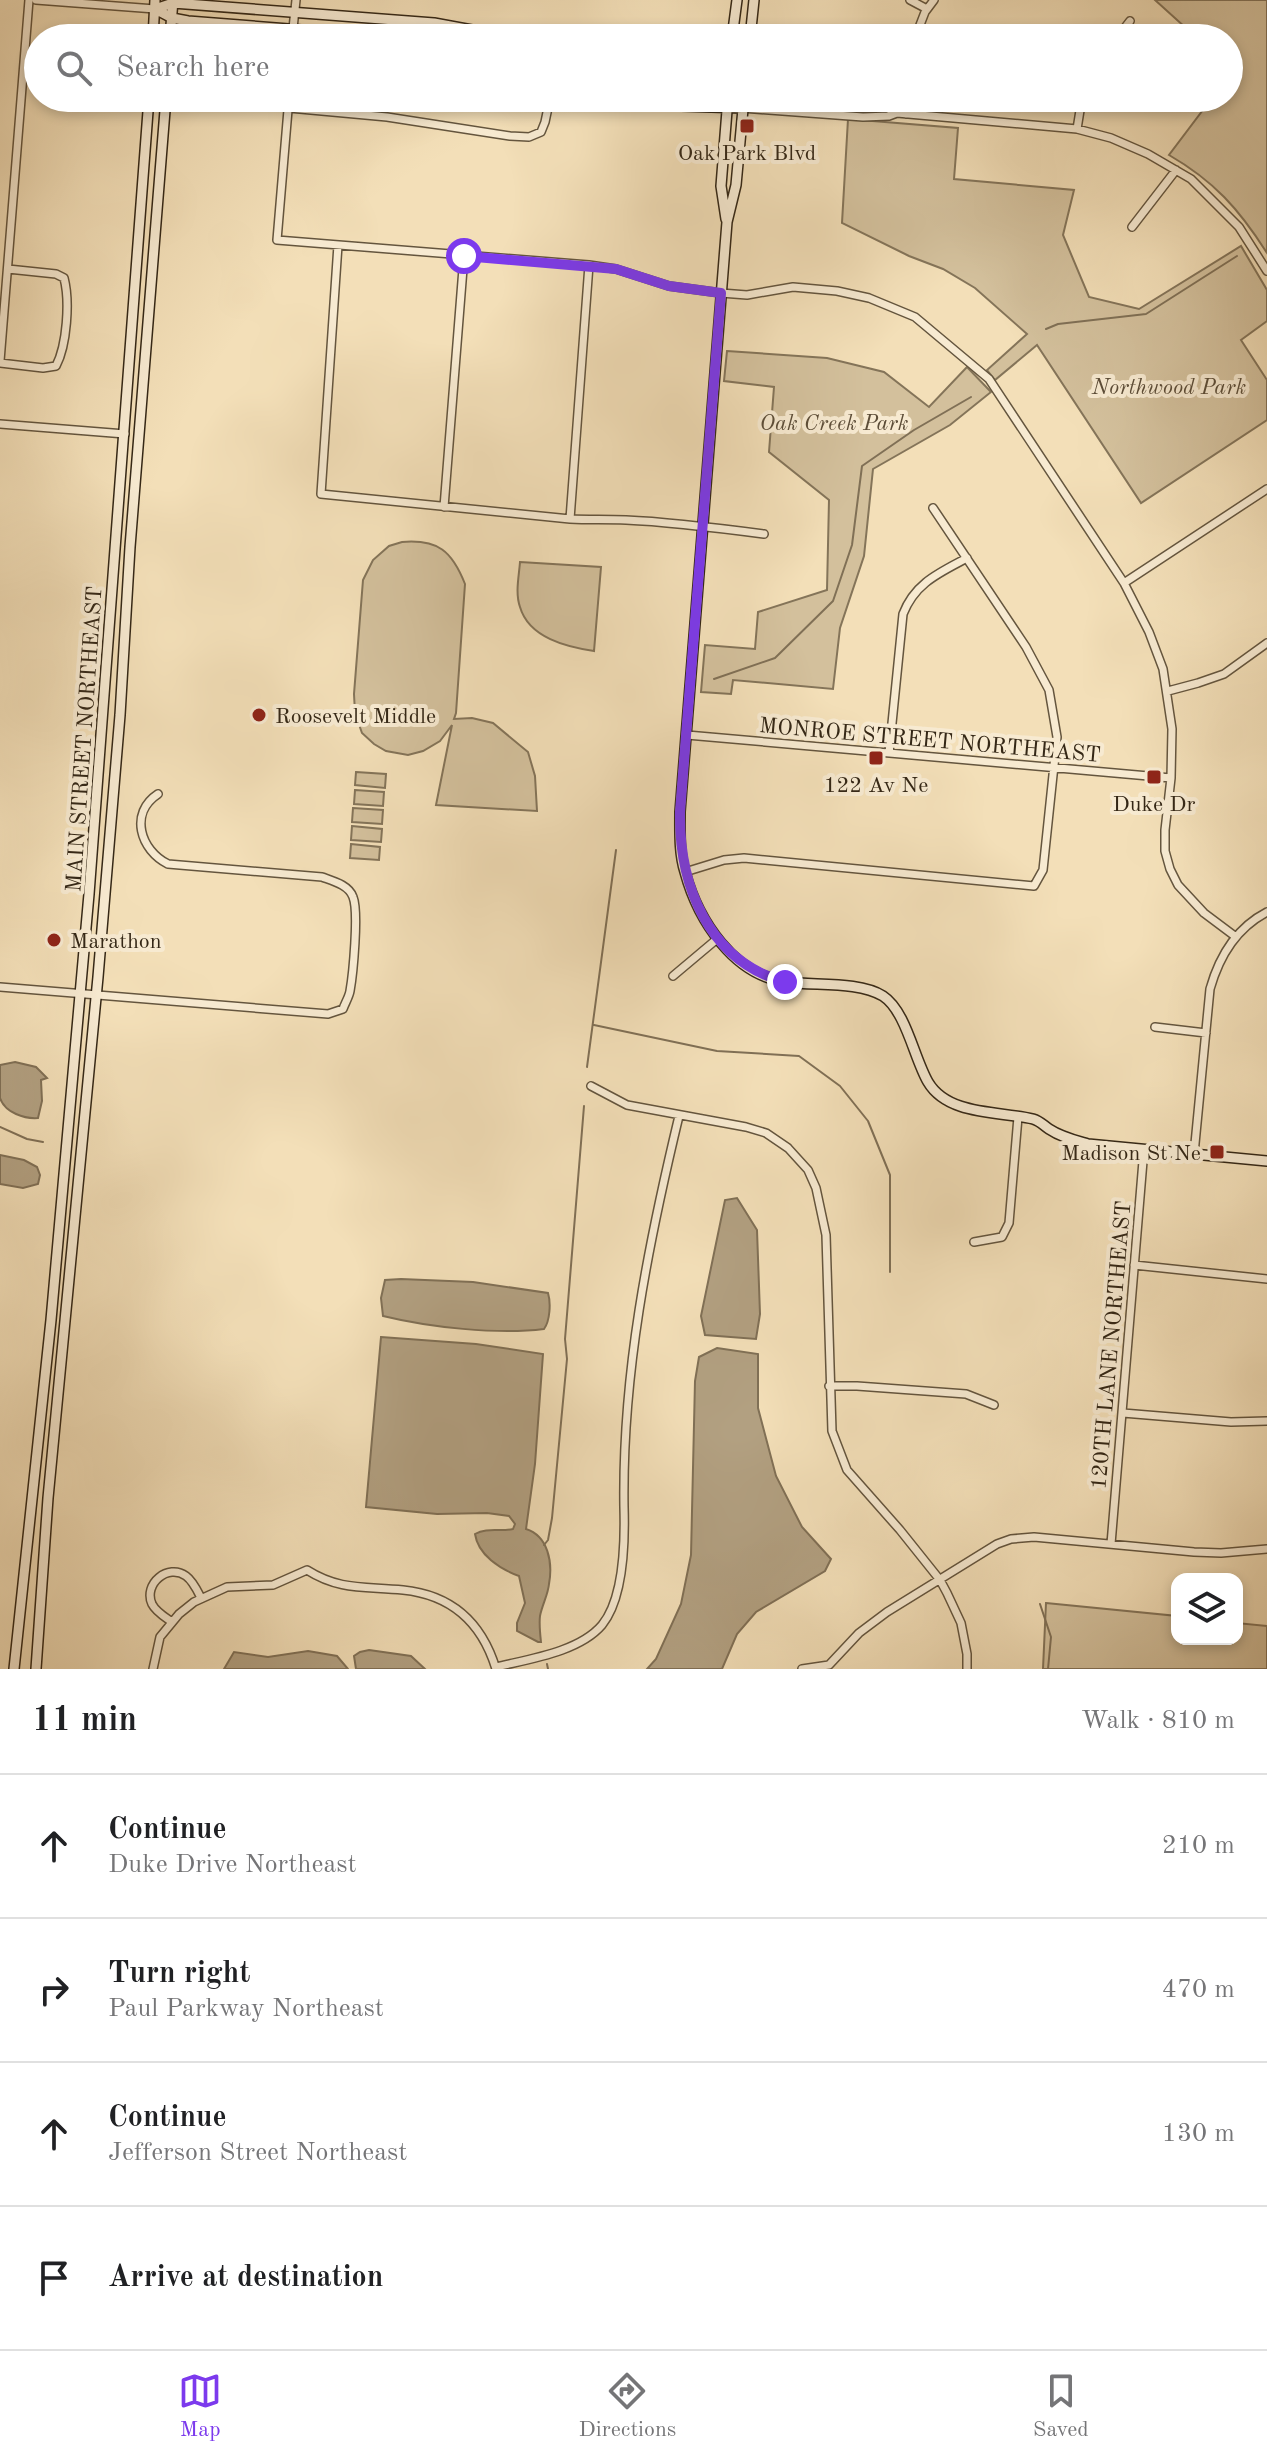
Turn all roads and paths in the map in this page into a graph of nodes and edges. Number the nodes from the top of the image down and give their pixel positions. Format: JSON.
{"nodes":[{"id":1,"x":29,"y":0,"type":"edge"},
{"id":2,"x":36,"y":0,"type":"edge"},
{"id":3,"x":296,"y":0,"type":"edge"},
{"id":4,"x":737,"y":0,"type":"edge"},
{"id":5,"x":754,"y":0,"type":"edge"},
{"id":6,"x":910,"y":0,"type":"edge"},
{"id":7,"x":934,"y":0,"type":"edge"},
{"id":8,"x":173,"y":2,"type":"edge"},
{"id":9,"x":155,"y":4,"type":"edge"},
{"id":10,"x":927,"y":9,"type":"junction"},
{"id":11,"x":294,"y":12,"type":"junction"},
{"id":12,"x":172,"y":18,"type":"junction"},
{"id":13,"x":1130,"y":21,"type":"dead end"},
{"id":14,"x":27,"y":24,"type":"edge"},
{"id":15,"x":154,"y":24,"type":"edge"},
{"id":16,"x":171,"y":24,"type":"edge"},
{"id":17,"x":220,"y":24,"type":"edge"},
{"id":18,"x":293,"y":24,"type":"edge"},
{"id":19,"x":439,"y":24,"type":"edge"},
{"id":20,"x":734,"y":24,"type":"edge"},
{"id":21,"x":751,"y":24,"type":"edge"},
{"id":22,"x":921,"y":24,"type":"edge"},
{"id":23,"x":1128,"y":24,"type":"edge"},
{"id":24,"x":24,"y":64,"type":"edge"},
{"id":25,"x":148,"y":112,"type":"edge"},
{"id":26,"x":165,"y":112,"type":"edge"},
{"id":27,"x":289,"y":112,"type":"edge"},
{"id":28,"x":333,"y":112,"type":"edge"},
{"id":29,"x":546,"y":112,"type":"edge"},
{"id":30,"x":726,"y":112,"type":"edge"},
{"id":31,"x":742,"y":112,"type":"edge"},
{"id":32,"x":820,"y":112,"type":"edge"},
{"id":33,"x":897,"y":112,"type":"edge"},
{"id":34,"x":1080,"y":112,"type":"edge"},
{"id":35,"x":901,"y":114,"type":"junction"},
{"id":36,"x":1077,"y":129,"type":"junction"},
{"id":37,"x":1176,"y":170,"type":"junction"},
{"id":38,"x":727,"y":222,"type":"junction"},
{"id":39,"x":1132,"y":227,"type":"dead end"},
{"id":40,"x":338,"y":245,"type":"junction"},
{"id":41,"x":464,"y":256,"type":"junction"},
{"id":42,"x":589,"y":265,"type":"junction"},
{"id":43,"x":8,"y":269,"type":"junction"},
{"id":44,"x":1267,"y":271,"type":"edge"},
{"id":45,"x":721,"y":293,"type":"junction"},
{"id":46,"x":0,"y":362,"type":"edge"},
{"id":47,"x":0,"y":424,"type":"edge"},
{"id":48,"x":125,"y":434,"type":"junction"},
{"id":49,"x":1267,"y":489,"type":"edge"},
{"id":50,"x":444,"y":507,"type":"junction"},
{"id":51,"x":933,"y":508,"type":"dead end"},
{"id":52,"x":570,"y":519,"type":"junction"},
{"id":53,"x":704,"y":526,"type":"junction"},
{"id":54,"x":764,"y":534,"type":"dead end"},
{"id":55,"x":967,"y":558,"type":"junction"},
{"id":56,"x":1124,"y":583,"type":"junction"},
{"id":57,"x":1267,"y":643,"type":"edge"},
{"id":58,"x":1168,"y":691,"type":"junction"},
{"id":59,"x":687,"y":735,"type":"junction"},
{"id":60,"x":889,"y":753,"type":"junction"},
{"id":61,"x":1054,"y":769,"type":"junction"},
{"id":62,"x":1171,"y":778,"type":"junction"},
{"id":63,"x":158,"y":794,"type":"dead end"},
{"id":64,"x":685,"y":872,"type":"junction"},
{"id":65,"x":1267,"y":912,"type":"edge"},
{"id":66,"x":1236,"y":937,"type":"junction"},
{"id":67,"x":717,"y":939,"type":"junction"},
{"id":68,"x":673,"y":976,"type":"dead end"},
{"id":69,"x":0,"y":987,"type":"edge"},
{"id":70,"x":80,"y":994,"type":"junction"},
{"id":71,"x":96,"y":996,"type":"junction"},
{"id":72,"x":1155,"y":1027,"type":"dead end"},
{"id":73,"x":1206,"y":1033,"type":"junction"},
{"id":74,"x":591,"y":1086,"type":"dead end"},
{"id":75,"x":679,"y":1116,"type":"junction"},
{"id":76,"x":1018,"y":1117,"type":"junction"},
{"id":77,"x":1144,"y":1149,"type":"junction"},
{"id":78,"x":1194,"y":1154,"type":"junction"},
{"id":79,"x":1267,"y":1161,"type":"edge"},
{"id":80,"x":974,"y":1242,"type":"dead end"},
{"id":81,"x":1134,"y":1265,"type":"junction"},
{"id":82,"x":1267,"y":1279,"type":"edge"},
{"id":83,"x":829,"y":1386,"type":"junction"},
{"id":84,"x":994,"y":1405,"type":"dead end"},
{"id":85,"x":1123,"y":1413,"type":"junction"},
{"id":86,"x":1267,"y":1421,"type":"edge"},
{"id":87,"x":1111,"y":1544,"type":"junction"},
{"id":88,"x":1267,"y":1549,"type":"edge"},
{"id":89,"x":940,"y":1580,"type":"junction"},
{"id":90,"x":201,"y":1598,"type":"junction"},
{"id":91,"x":172,"y":1622,"type":"junction"},
{"id":92,"x":830,"y":1667,"type":"edge"},
{"id":93,"x":496,"y":1668,"type":"edge"},
{"id":94,"x":14,"y":1669,"type":"edge"},
{"id":95,"x":36,"y":1669,"type":"edge"},
{"id":96,"x":153,"y":1669,"type":"edge"},
{"id":97,"x":802,"y":1669,"type":"edge"},
{"id":98,"x":967,"y":1669,"type":"edge"}],
"edges":[{"from":1,"to":14,"type":"street"},
{"from":2,"to":9,"type":"street"},
{"from":3,"to":11,"type":"street"},
{"from":4,"to":20,"type":"main road"},
{"from":5,"to":21,"type":"main road"},
{"from":6,"to":10,"type":"street"},
{"from":7,"to":10,"type":"street"},
{"from":8,"to":9,"type":"main road"},
{"from":8,"to":11,"type":"main road"},
{"from":8,"to":12,"type":"main road"},
{"from":9,"to":12,"type":"main road"},
{"from":9,"to":15,"type":"main road"},
{"from":10,"to":22,"type":"street"},
{"from":11,"to":18,"type":"street"},
{"from":11,"to":19,"type":"main road"},
{"from":12,"to":16,"type":"main road"},
{"from":12,"to":17,"type":"main road"},
{"from":13,"to":23,"type":"street"},
{"from":24,"to":43,"type":"street"},
{"from":25,"to":48,"type":"main road","name":"MAIN STREET NORTHEAST"},
{"from":26,"to":71,"type":"main road"},
{"from":27,"to":40,"type":"street"},
{"from":28,"to":29,"type":"street"},
{"from":30,"to":38,"type":"main road"},
{"from":31,"to":38,"type":"main road"},
{"from":32,"to":35,"type":"street"},
{"from":33,"to":35,"type":"street"},
{"from":34,"to":36,"type":"street"},
{"from":35,"to":36,"type":"street"},
{"from":36,"to":37,"type":"street"},
{"from":37,"to":39,"type":"street"},
{"from":37,"to":44,"type":"street"},
{"from":38,"to":45,"type":"main road"},
{"from":40,"to":41,"type":"street"},
{"from":40,"to":50,"type":"street"},
{"from":41,"to":42,"type":"street"},
{"from":41,"to":50,"type":"street"},
{"from":42,"to":45,"type":"street"},
{"from":42,"to":52,"type":"street"},
{"from":43,"to":46,"type":"street"},
{"from":43,"to":46,"type":"street"},
{"from":45,"to":53,"type":"main road"},
{"from":45,"to":56,"type":"street"},
{"from":47,"to":48,"type":"street"},
{"from":48,"to":70,"type":"main road","name":"MAIN STREET NORTHEAST"},
{"from":49,"to":56,"type":"street"},
{"from":50,"to":52,"type":"street"},
{"from":51,"to":55,"type":"street"},
{"from":52,"to":53,"type":"street"},
{"from":53,"to":54,"type":"street"},
{"from":53,"to":59,"type":"main road"},
{"from":55,"to":60,"type":"street"},
{"from":55,"to":61,"type":"street"},
{"from":56,"to":58,"type":"street"},
{"from":57,"to":58,"type":"street"},
{"from":58,"to":62,"type":"street"},
{"from":59,"to":60,"type":"street","name":"MONROE STREET NORTHEAST"},
{"from":59,"to":64,"type":"main road"},
{"from":60,"to":61,"type":"street","name":"MONROE STREET NORTHEAST"},
{"from":61,"to":62,"type":"street","name":"MONROE STREET NORTHEAST"},
{"from":61,"to":64,"type":"street"},
{"from":62,"to":66,"type":"street"},
{"from":63,"to":71,"type":"street"},
{"from":64,"to":67,"type":"main road"},
{"from":65,"to":66,"type":"street"},
{"from":66,"to":73,"type":"street"},
{"from":67,"to":68,"type":"street"},
{"from":67,"to":76,"type":"main road"},
{"from":69,"to":70,"type":"street"},
{"from":70,"to":71,"type":"street"},
{"from":70,"to":94,"type":"main road","name":"MAIN STREET NORTHEAST"},
{"from":71,"to":95,"type":"main road"},
{"from":72,"to":73,"type":"street"},
{"from":73,"to":78,"type":"street"},
{"from":74,"to":75,"type":"street"},
{"from":75,"to":83,"type":"street"},
{"from":75,"to":93,"type":"street"},
{"from":76,"to":77,"type":"main road"},
{"from":76,"to":80,"type":"street"},
{"from":77,"to":78,"type":"main road"},
{"from":77,"to":81,"type":"street","name":"120TH LANE NORTHEAST"},
{"from":78,"to":79,"type":"main road"},
{"from":81,"to":82,"type":"street"},
{"from":81,"to":85,"type":"street","name":"120TH LANE NORTHEAST"},
{"from":83,"to":84,"type":"street"},
{"from":83,"to":89,"type":"street"},
{"from":85,"to":86,"type":"street"},
{"from":85,"to":87,"type":"street","name":"120TH LANE NORTHEAST"},
{"from":87,"to":88,"type":"street"},
{"from":87,"to":89,"type":"street"},
{"from":89,"to":92,"type":"street"},
{"from":89,"to":98,"type":"street"},
{"from":90,"to":91,"type":"street"},
{"from":90,"to":91,"type":"street"},
{"from":90,"to":93,"type":"street"},
{"from":91,"to":96,"type":"street"},
{"from":92,"to":97,"type":"street"}]}
